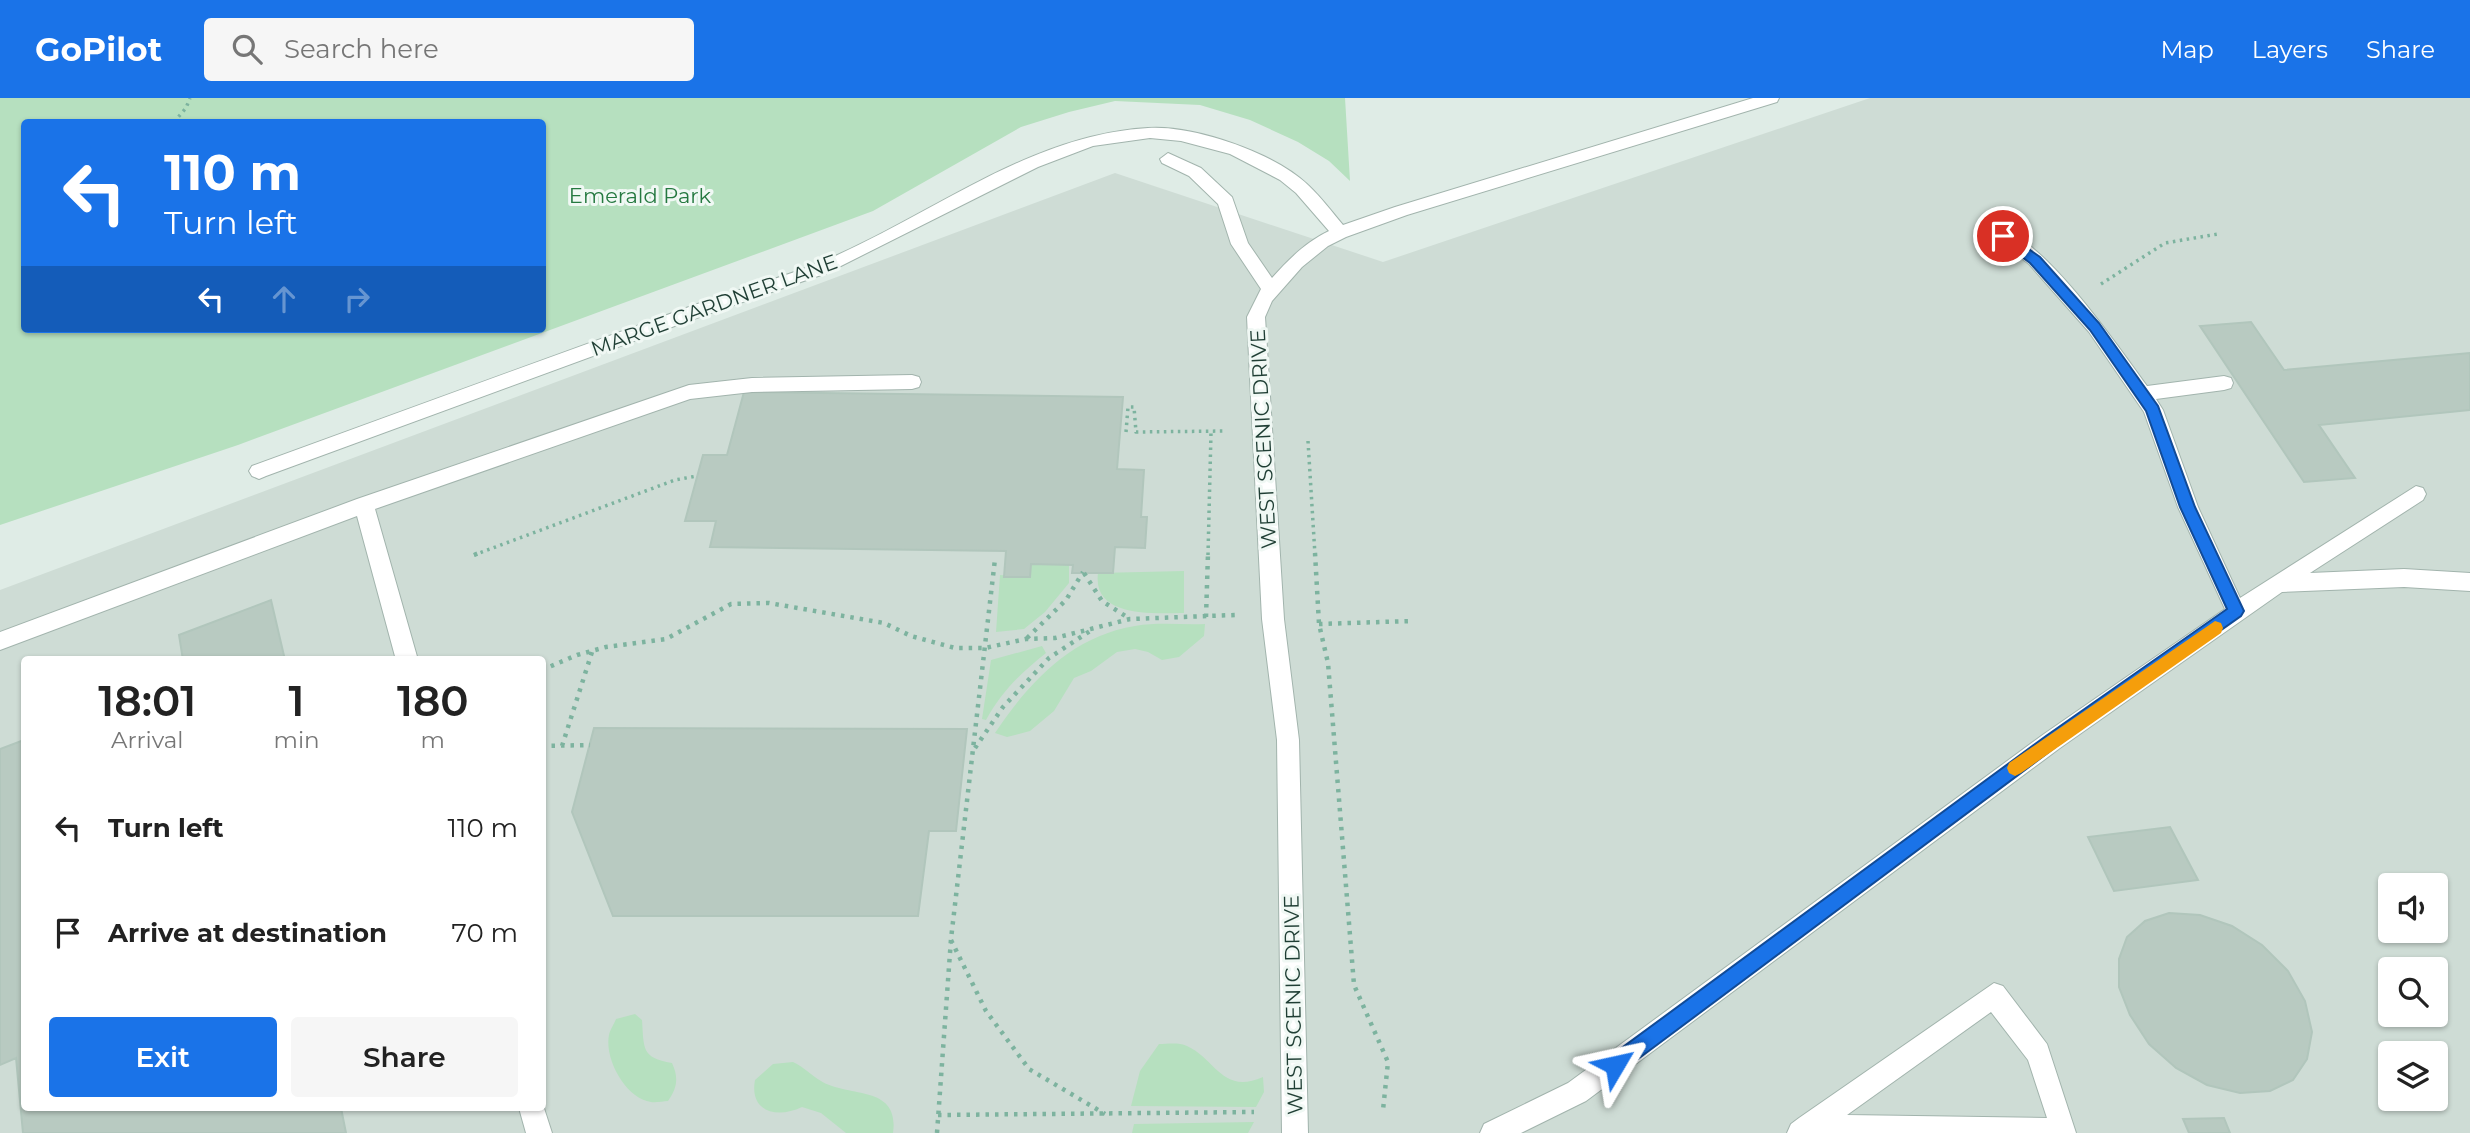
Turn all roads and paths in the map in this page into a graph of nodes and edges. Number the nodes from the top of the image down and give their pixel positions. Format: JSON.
{"nodes":[{"id":1,"x":190,"y":98,"type":"edge"},
{"id":2,"x":1771,"y":98,"type":"edge"},
{"id":3,"x":177,"y":119,"type":"edge"},
{"id":4,"x":1168,"y":159,"type":"dead end"},
{"id":5,"x":1340,"y":233,"type":"junction"},
{"id":6,"x":2218,"y":234,"type":"dead end"},
{"id":7,"x":2003,"y":236,"type":"dead end"},
{"id":8,"x":1271,"y":290,"type":"junction"},
{"id":9,"x":2095,"y":327,"type":"junction"},
{"id":10,"x":912,"y":382,"type":"dead end"},
{"id":11,"x":2224,"y":383,"type":"dead end"},
{"id":12,"x":2141,"y":394,"type":"junction"},
{"id":13,"x":1237,"y":430,"type":"dead end"},
{"id":14,"x":1126,"y":432,"type":"dead end"},
{"id":15,"x":1211,"y":432,"type":"junction"},
{"id":16,"x":1308,"y":441,"type":"dead end"},
{"id":17,"x":259,"y":471,"type":"dead end"},
{"id":18,"x":697,"y":477,"type":"dead end"},
{"id":19,"x":2416,"y":494,"type":"dead end"},
{"id":20,"x":364,"y":505,"type":"junction"},
{"id":21,"x":474,"y":555,"type":"dead end"},
{"id":22,"x":995,"y":559,"type":"dead end"},
{"id":23,"x":2470,"y":582,"type":"edge"},
{"id":24,"x":2277,"y":583,"type":"junction"},
{"id":25,"x":2236,"y":611,"type":"junction"},
{"id":26,"x":1239,"y":615,"type":"dead end"},
{"id":27,"x":1206,"y":617,"type":"junction"},
{"id":28,"x":1130,"y":619,"type":"junction"},
{"id":29,"x":1412,"y":621,"type":"dead end"},
{"id":30,"x":1319,"y":624,"type":"junction"},
{"id":31,"x":1311,"y":625,"type":"dead end"},
{"id":32,"x":1096,"y":628,"type":"junction"},
{"id":33,"x":1026,"y":639,"type":"junction"},
{"id":34,"x":0,"y":641,"type":"edge"},
{"id":35,"x":985,"y":648,"type":"junction"},
{"id":36,"x":592,"y":651,"type":"junction"},
{"id":37,"x":406,"y":656,"type":"edge"},
{"id":38,"x":546,"y":668,"type":"edge"},
{"id":39,"x":590,"y":745,"type":"dead end"},
{"id":40,"x":546,"y":746,"type":"edge"},
{"id":41,"x":562,"y":746,"type":"junction"},
{"id":42,"x":974,"y":748,"type":"junction"},
{"id":43,"x":951,"y":939,"type":"junction"},
{"id":44,"x":1383,"y":1110,"type":"dead end"},
{"id":45,"x":533,"y":1111,"type":"edge"},
{"id":46,"x":1254,"y":1112,"type":"dead end"},
{"id":47,"x":1105,"y":1114,"type":"junction"},
{"id":48,"x":938,"y":1115,"type":"junction"},
{"id":49,"x":1804,"y":1130,"type":"edge"},
{"id":50,"x":539,"y":1133,"type":"edge"},
{"id":51,"x":937,"y":1133,"type":"edge"},
{"id":52,"x":1295,"y":1133,"type":"edge"},
{"id":53,"x":1493,"y":1133,"type":"edge"}],
"edges":[{"from":1,"to":3,"type":"path"},
{"from":2,"to":5,"type":"street","name":"WEST SCENIC DRIVE"},
{"from":4,"to":8,"type":"street"},
{"from":5,"to":8,"type":"street","name":"WEST SCENIC DRIVE"},
{"from":5,"to":17,"type":"street","name":"MARGE GARDNER LANE"},
{"from":6,"to":9,"type":"path"},
{"from":7,"to":9,"type":"street"},
{"from":8,"to":52,"type":"street","name":"WEST SCENIC DRIVE"},
{"from":9,"to":12,"type":"street"},
{"from":10,"to":20,"type":"street"},
{"from":11,"to":12,"type":"street"},
{"from":12,"to":25,"type":"street"},
{"from":13,"to":15,"type":"path"},
{"from":14,"to":15,"type":"path"},
{"from":15,"to":27,"type":"path"},
{"from":16,"to":30,"type":"path"},
{"from":18,"to":21,"type":"path"},
{"from":19,"to":24,"type":"street"},
{"from":20,"to":34,"type":"street"},
{"from":20,"to":37,"type":"street"},
{"from":22,"to":35,"type":"path"},
{"from":23,"to":24,"type":"street"},
{"from":24,"to":25,"type":"street"},
{"from":25,"to":53,"type":"street"},
{"from":26,"to":27,"type":"path"},
{"from":27,"to":28,"type":"path"},
{"from":28,"to":32,"type":"path"},
{"from":28,"to":33,"type":"path"},
{"from":29,"to":30,"type":"path"},
{"from":30,"to":31,"type":"path"},
{"from":30,"to":44,"type":"path"},
{"from":32,"to":33,"type":"path"},
{"from":32,"to":42,"type":"path"},
{"from":33,"to":35,"type":"path"},
{"from":35,"to":36,"type":"path"},
{"from":35,"to":42,"type":"path"},
{"from":36,"to":38,"type":"path"},
{"from":36,"to":41,"type":"path"},
{"from":39,"to":41,"type":"path"},
{"from":40,"to":41,"type":"path"},
{"from":42,"to":43,"type":"path"},
{"from":43,"to":47,"type":"path"},
{"from":43,"to":48,"type":"path"},
{"from":45,"to":50,"type":"street"},
{"from":46,"to":47,"type":"path"},
{"from":47,"to":48,"type":"path"},
{"from":48,"to":51,"type":"path"},
{"from":49,"to":49,"type":"street"}]}
